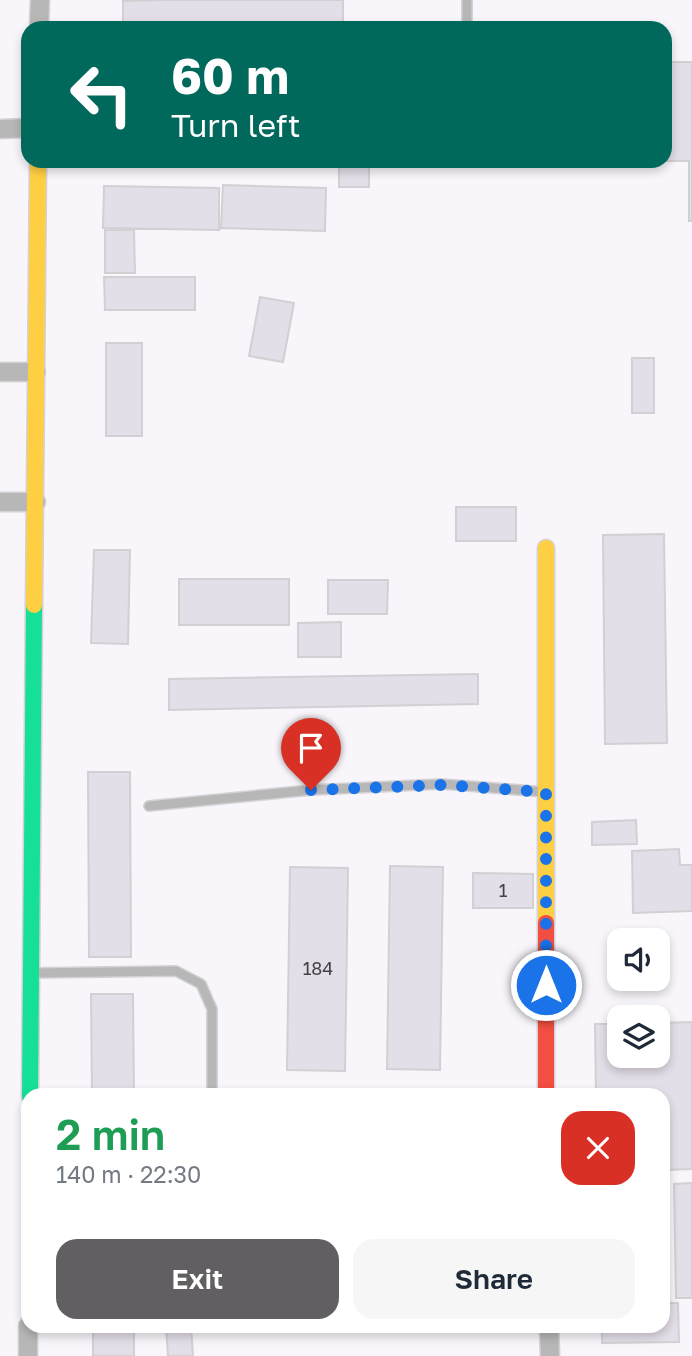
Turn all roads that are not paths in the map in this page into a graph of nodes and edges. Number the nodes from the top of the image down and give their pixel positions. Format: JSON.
{"nodes":[{"id":1,"x":40,"y":0,"type":"edge"},
{"id":2,"x":467,"y":0,"type":"edge"},
{"id":3,"x":40,"y":21,"type":"edge"},
{"id":4,"x":467,"y":21,"type":"edge"},
{"id":5,"x":21,"y":128,"type":"edge"},
{"id":6,"x":0,"y":129,"type":"edge"},
{"id":7,"x":38,"y":168,"type":"edge"},
{"id":8,"x":0,"y":372,"type":"edge"},
{"id":9,"x":36,"y":372,"type":"junction"},
{"id":10,"x":0,"y":502,"type":"edge"},
{"id":11,"x":36,"y":502,"type":"junction"},
{"id":12,"x":546,"y":548,"type":"dead end"},
{"id":13,"x":546,"y":792,"type":"junction"},
{"id":14,"x":149,"y":806,"type":"dead end"},
{"id":15,"x":32,"y":973,"type":"junction"},
{"id":16,"x":30,"y":1088,"type":"edge"},
{"id":17,"x":212,"y":1088,"type":"edge"},
{"id":18,"x":546,"y":1088,"type":"edge"},
{"id":19,"x":28,"y":1333,"type":"edge"},
{"id":20,"x":549,"y":1333,"type":"edge"},
{"id":21,"x":28,"y":1356,"type":"edge"},
{"id":22,"x":550,"y":1356,"type":"edge"}],
"edges":[{"from":1,"to":3,"type":"street"},
{"from":2,"to":4,"type":"lane"},
{"from":5,"to":6,"type":"street"},
{"from":7,"to":9,"type":"street"},
{"from":8,"to":9,"type":"street"},
{"from":9,"to":11,"type":"street"},
{"from":10,"to":11,"type":"street"},
{"from":11,"to":15,"type":"street"},
{"from":12,"to":13,"type":"street"},
{"from":13,"to":14,"type":"lane"},
{"from":13,"to":18,"type":"street"},
{"from":15,"to":16,"type":"street"},
{"from":15,"to":17,"type":"lane"},
{"from":19,"to":21,"type":"street"},
{"from":20,"to":22,"type":"street"}]}
